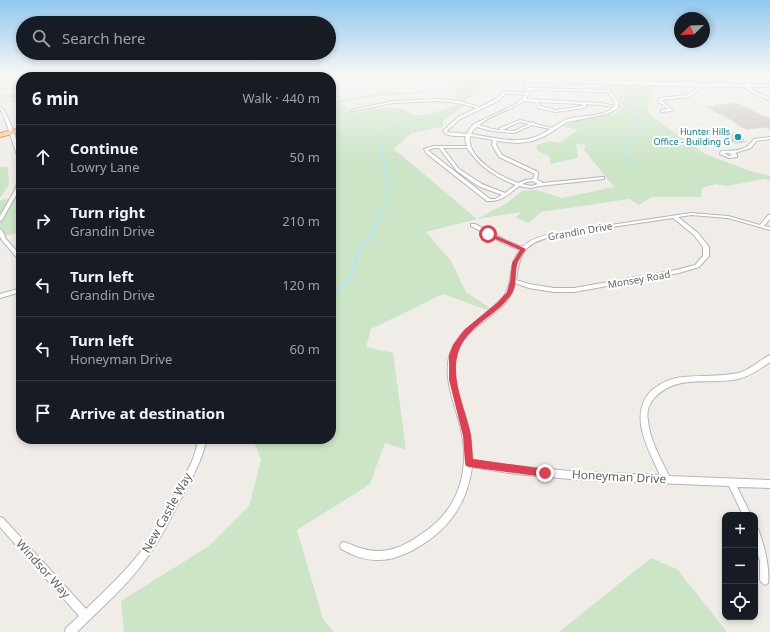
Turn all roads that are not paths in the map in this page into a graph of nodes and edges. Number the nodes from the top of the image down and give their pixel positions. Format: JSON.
{"nodes":[{"id":1,"x":380,"y":104,"type":"edge"},
{"id":2,"x":469,"y":104,"type":"edge"},
{"id":3,"x":487,"y":104,"type":"edge"},
{"id":4,"x":516,"y":104,"type":"edge"},
{"id":5,"x":537,"y":104,"type":"edge"},
{"id":6,"x":583,"y":104,"type":"edge"},
{"id":7,"x":603,"y":104,"type":"edge"},
{"id":8,"x":663,"y":104,"type":"edge"},
{"id":9,"x":0,"y":107,"type":"edge"},
{"id":10,"x":617,"y":107,"type":"joint"},
{"id":11,"x":480,"y":108,"type":"junction"},
{"id":12,"x":353,"y":110,"type":"dead end"},
{"id":13,"x":662,"y":111,"type":"dead end"},
{"id":14,"x":534,"y":123,"type":"junction"},
{"id":15,"x":475,"y":126,"type":"junction"},
{"id":16,"x":554,"y":128,"type":"junction"},
{"id":17,"x":500,"y":129,"type":"junction"},
{"id":18,"x":16,"y":130,"type":"edge"},
{"id":19,"x":11,"y":131,"type":"junction"},
{"id":20,"x":0,"y":134,"type":"edge"},
{"id":21,"x":468,"y":136,"type":"junction"},
{"id":22,"x":770,"y":138,"type":"edge"},
{"id":23,"x":495,"y":140,"type":"junction"},
{"id":24,"x":16,"y":146,"type":"edge"},
{"id":25,"x":440,"y":147,"type":"junction"},
{"id":26,"x":468,"y":147,"type":"junction"},
{"id":27,"x":732,"y":153,"type":"dead end"},
{"id":28,"x":603,"y":178,"type":"dead end"},
{"id":29,"x":535,"y":181,"type":"junction"},
{"id":30,"x":520,"y":184,"type":"junction"},
{"id":31,"x":539,"y":185,"type":"junction"},
{"id":32,"x":16,"y":193,"type":"edge"},
{"id":33,"x":505,"y":195,"type":"junction"},
{"id":34,"x":673,"y":216,"type":"junction"},
{"id":35,"x":770,"y":216,"type":"edge"},
{"id":36,"x":0,"y":220,"type":"edge"},
{"id":37,"x":472,"y":225,"type":"dead end"},
{"id":38,"x":761,"y":226,"type":"junction"},
{"id":39,"x":770,"y":229,"type":"edge"},
{"id":40,"x":0,"y":230,"type":"edge"},
{"id":41,"x":523,"y":249,"type":"junction"},
{"id":42,"x":16,"y":253,"type":"edge"},
{"id":43,"x":513,"y":281,"type":"junction"},
{"id":44,"x":16,"y":291,"type":"edge"},
{"id":45,"x":0,"y":296,"type":"edge"},
{"id":46,"x":770,"y":358,"type":"edge"},
{"id":47,"x":200,"y":444,"type":"edge"},
{"id":48,"x":469,"y":463,"type":"junction"},
{"id":49,"x":666,"y":479,"type":"junction"},
{"id":50,"x":731,"y":482,"type":"junction"},
{"id":51,"x":770,"y":484,"type":"edge"},
{"id":52,"x":746,"y":512,"type":"edge"},
{"id":53,"x":0,"y":521,"type":"edge"},
{"id":54,"x":758,"y":540,"type":"edge"},
{"id":55,"x":344,"y":546,"type":"dead end"},
{"id":56,"x":765,"y":580,"type":"dead end"},
{"id":57,"x":86,"y":616,"type":"junction"},
{"id":58,"x":70,"y":632,"type":"edge"}],
"edges":[{"from":1,"to":12,"type":"street"},
{"from":2,"to":11,"type":"street"},
{"from":3,"to":11,"type":"street"},
{"from":4,"to":15,"type":"street"},
{"from":5,"to":6,"type":"street"},
{"from":7,"to":10,"type":"street"},
{"from":8,"to":13,"type":"street"},
{"from":9,"to":19,"type":"street"},
{"from":10,"to":16,"type":"street"},
{"from":11,"to":21,"type":"street"},
{"from":14,"to":16,"type":"street"},
{"from":14,"to":17,"type":"street"},
{"from":14,"to":17,"type":"street"},
{"from":15,"to":17,"type":"street"},
{"from":15,"to":21,"type":"street"},
{"from":16,"to":23,"type":"street"},
{"from":18,"to":19,"type":"highway"},
{"from":19,"to":20,"type":"highway"},
{"from":19,"to":24,"type":"street"},
{"from":21,"to":23,"type":"street"},
{"from":21,"to":26,"type":"street"},
{"from":22,"to":27,"type":"street"},
{"from":23,"to":29,"type":"street"},
{"from":25,"to":26,"type":"street"},
{"from":25,"to":33,"type":"street"},
{"from":25,"to":33,"type":"street"},
{"from":26,"to":30,"type":"street"},
{"from":28,"to":31,"type":"street"},
{"from":29,"to":30,"type":"street"},
{"from":29,"to":31,"type":"street"},
{"from":30,"to":31,"type":"street"},
{"from":30,"to":33,"type":"street"},
{"from":32,"to":36,"type":"street"},
{"from":34,"to":38,"type":"street","name":"Grandin Drive"},
{"from":34,"to":41,"type":"street","name":"Grandin Drive"},
{"from":34,"to":43,"type":"street","name":"Monsey Road"},
{"from":35,"to":38,"type":"street"},
{"from":37,"to":41,"type":"street"},
{"from":38,"to":39,"type":"street","name":"Grandin Drive"},
{"from":40,"to":42,"type":"street"},
{"from":41,"to":43,"type":"street"},
{"from":43,"to":48,"type":"street"},
{"from":44,"to":45,"type":"street"},
{"from":46,"to":49,"type":"street"},
{"from":47,"to":57,"type":"street","name":"New Castle Way"},
{"from":48,"to":49,"type":"street","name":"Honeyman Drive"},
{"from":48,"to":55,"type":"street"},
{"from":49,"to":50,"type":"street","name":"Honeyman Drive"},
{"from":50,"to":51,"type":"street","name":"Honeyman Drive"},
{"from":50,"to":52,"type":"street"},
{"from":53,"to":57,"type":"street","name":"Windsor Way"},
{"from":54,"to":56,"type":"street"},
{"from":57,"to":58,"type":"street","name":"New Castle Way"}]}
